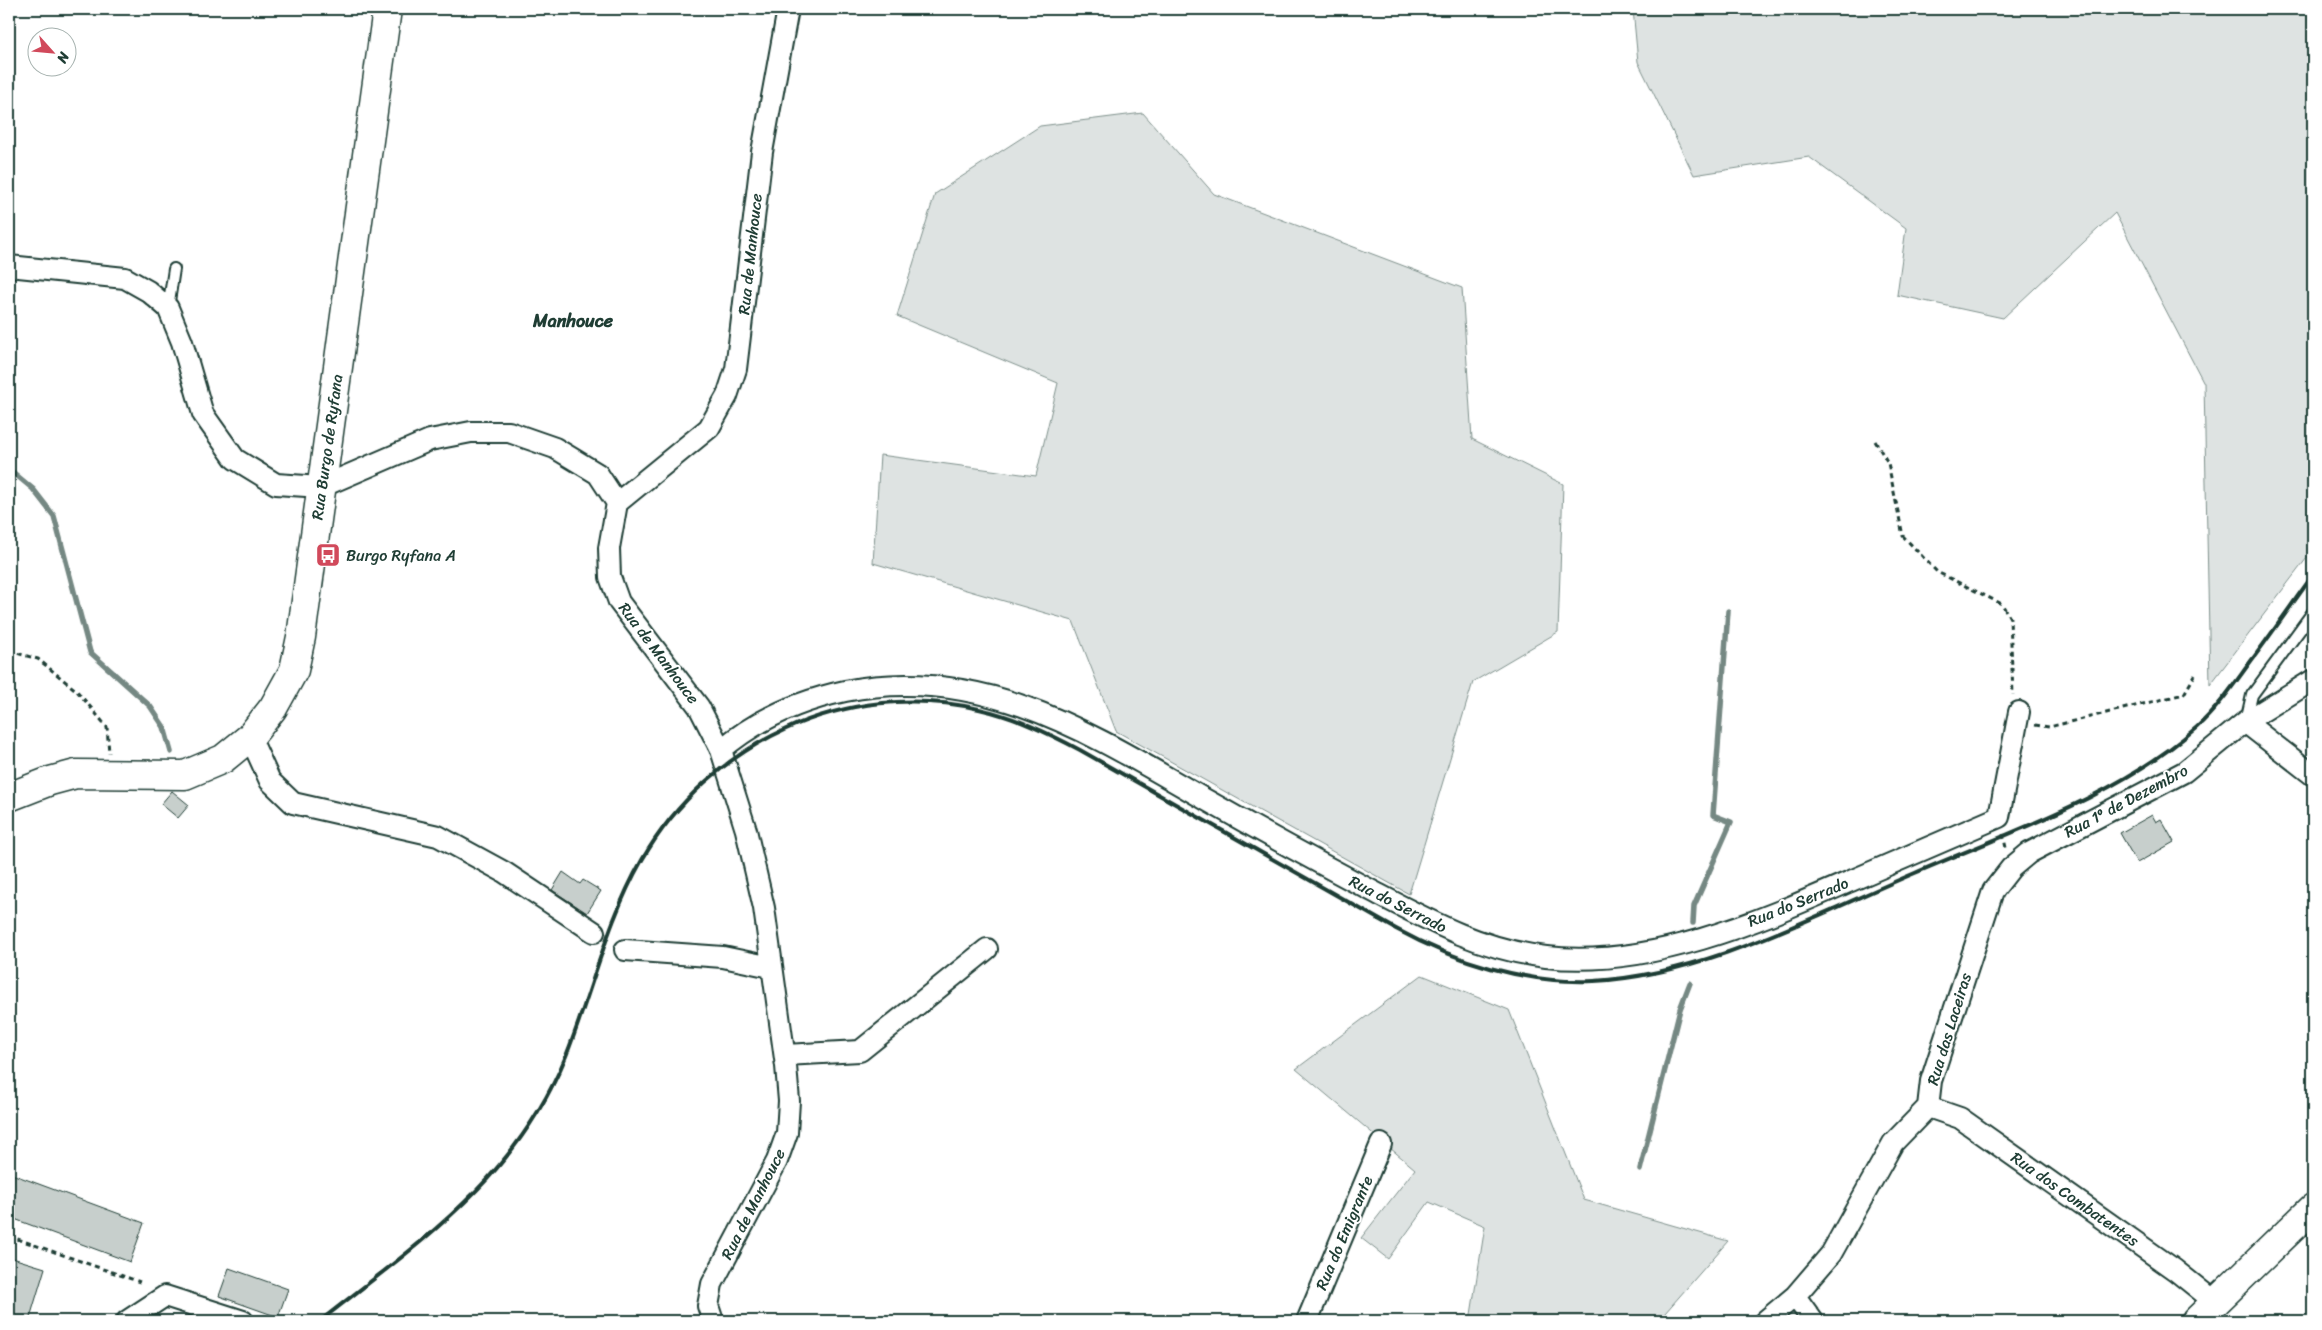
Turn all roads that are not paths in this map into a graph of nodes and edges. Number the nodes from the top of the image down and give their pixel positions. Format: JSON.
{"nodes":[{"id":1,"x":387,"y":9,"type":"edge"},
{"id":2,"x":788,"y":9,"type":"edge"},
{"id":3,"x":9,"y":266,"type":"edge"},
{"id":4,"x":174,"y":269,"type":"dead end"},
{"id":5,"x":168,"y":308,"type":"junction"},
{"id":6,"x":321,"y":487,"type":"junction"},
{"id":7,"x":617,"y":503,"type":"junction"},
{"id":8,"x":2313,"y":612,"type":"edge"},
{"id":9,"x":2313,"y":680,"type":"edge"},
{"id":10,"x":2018,"y":718,"type":"road end"},
{"id":11,"x":2246,"y":722,"type":"junction"},
{"id":12,"x":250,"y":737,"type":"junction"},
{"id":13,"x":721,"y":750,"type":"junction"},
{"id":14,"x":2313,"y":776,"type":"edge"},
{"id":15,"x":9,"y":797,"type":"edge"},
{"id":16,"x":2011,"y":868,"type":"joint"},
{"id":17,"x":594,"y":932,"type":"dead end"},
{"id":18,"x":987,"y":949,"type":"dead end"},
{"id":19,"x":625,"y":950,"type":"dead end"},
{"id":20,"x":771,"y":967,"type":"junction"},
{"id":21,"x":785,"y":1055,"type":"junction"},
{"id":22,"x":1928,"y":1108,"type":"junction"},
{"id":23,"x":1381,"y":1144,"type":"dead end"},
{"id":24,"x":2313,"y":1208,"type":"edge"},
{"id":25,"x":1795,"y":1296,"type":"junction"},
{"id":26,"x":2215,"y":1302,"type":"junction"},
{"id":27,"x":127,"y":1321,"type":"edge"},
{"id":28,"x":243,"y":1321,"type":"edge"},
{"id":29,"x":713,"y":1321,"type":"edge"},
{"id":30,"x":1307,"y":1321,"type":"edge"},
{"id":31,"x":1765,"y":1321,"type":"edge"},
{"id":32,"x":1813,"y":1321,"type":"edge"},
{"id":33,"x":2196,"y":1321,"type":"edge"}],
"edges":[{"from":1,"to":6,"type":"main road","name":"Rua Burgo de Ryfana"},
{"from":2,"to":7,"type":"street","name":"Rua de Manhouce"},
{"from":3,"to":5,"type":"street"},
{"from":4,"to":5,"type":"lane"},
{"from":5,"to":6,"type":"street"},
{"from":6,"to":7,"type":"street"},
{"from":6,"to":12,"type":"main road","name":"Rua Burgo de Ryfana"},
{"from":7,"to":13,"type":"street","name":"Rua de Manhouce"},
{"from":8,"to":11,"type":"lane"},
{"from":9,"to":11,"type":"street","name":"Rua 1º de Dezembro"},
{"from":10,"to":13,"type":"street","name":"Rua do Serrado"},
{"from":11,"to":14,"type":"street"},
{"from":11,"to":16,"type":"street","name":"Rua 1º de Dezembro"},
{"from":12,"to":15,"type":"main road","name":"Rua Burgo de Ryfana"},
{"from":12,"to":17,"type":"street"},
{"from":13,"to":20,"type":"street","name":"Rua de Manhouce"},
{"from":16,"to":22,"type":"street","name":"Rua das Laceiras"},
{"from":18,"to":21,"type":"street"},
{"from":19,"to":20,"type":"street"},
{"from":20,"to":21,"type":"street","name":"Rua de Manhouce"},
{"from":21,"to":29,"type":"street","name":"Rua de Manhouce"},
{"from":22,"to":25,"type":"street","name":"Rua das Laceiras"},
{"from":22,"to":26,"type":"street","name":"Rua dos Combatentes"},
{"from":23,"to":30,"type":"street","name":"Rua do Emigrante"},
{"from":24,"to":26,"type":"main road"},
{"from":25,"to":31,"type":"street","name":"Rua das Laceiras"},
{"from":25,"to":32,"type":"street"},
{"from":26,"to":33,"type":"main road"},
{"from":27,"to":28,"type":"street"}]}
